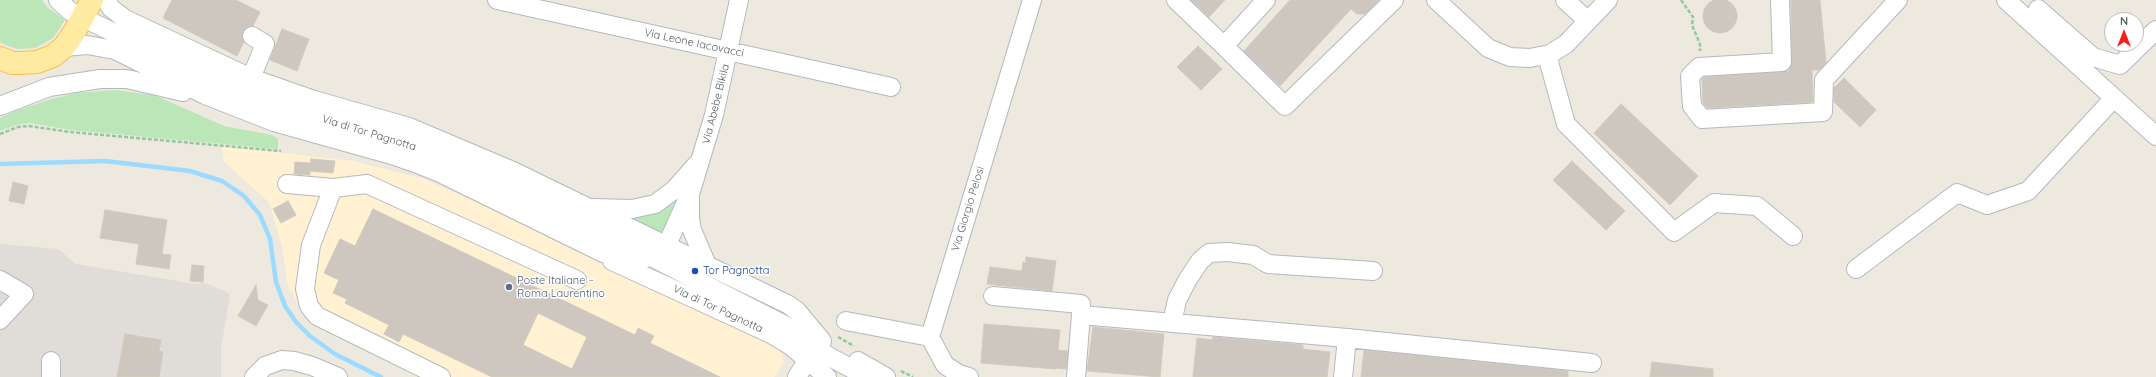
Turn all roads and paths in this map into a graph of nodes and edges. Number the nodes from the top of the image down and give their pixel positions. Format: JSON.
{"nodes":[{"id":1,"x":58,"y":0,"type":"edge"},
{"id":2,"x":106,"y":0,"type":"edge"},
{"id":3,"x":497,"y":0,"type":"edge"},
{"id":4,"x":739,"y":0,"type":"edge"},
{"id":5,"x":1032,"y":0,"type":"edge"},
{"id":6,"x":1176,"y":0,"type":"edge"},
{"id":7,"x":1266,"y":0,"type":"edge"},
{"id":8,"x":1394,"y":0,"type":"edge"},
{"id":9,"x":1436,"y":0,"type":"edge"},
{"id":10,"x":1565,"y":0,"type":"edge"},
{"id":11,"x":1608,"y":0,"type":"edge"},
{"id":12,"x":1681,"y":0,"type":"edge"},
{"id":13,"x":1780,"y":0,"type":"edge"},
{"id":14,"x":1898,"y":0,"type":"edge"},
{"id":15,"x":2006,"y":0,"type":"edge"},
{"id":16,"x":2038,"y":4,"type":"edge"},
{"id":17,"x":87,"y":9,"type":"edge"},
{"id":18,"x":1588,"y":21,"type":"junction"},
{"id":19,"x":2038,"y":29,"type":"junction"},
{"id":20,"x":2156,"y":30,"type":"edge"},
{"id":21,"x":252,"y":36,"type":"dead end"},
{"id":22,"x":1224,"y":46,"type":"junction"},
{"id":23,"x":64,"y":47,"type":"junction"},
{"id":24,"x":729,"y":51,"type":"junction"},
{"id":25,"x":1546,"y":55,"type":"junction"},
{"id":26,"x":2093,"y":57,"type":"junction"},
{"id":27,"x":2070,"y":58,"type":"junction"},
{"id":28,"x":4,"y":66,"type":"edge"},
{"id":29,"x":1699,"y":67,"type":"junction"},
{"id":30,"x":251,"y":78,"type":"junction"},
{"id":31,"x":891,"y":87,"type":"dead end"},
{"id":32,"x":205,"y":95,"type":"junction"},
{"id":33,"x":2114,"y":98,"type":"junction"},
{"id":34,"x":0,"y":106,"type":"edge"},
{"id":35,"x":0,"y":134,"type":"edge"},
{"id":36,"x":2156,"y":136,"type":"edge"},
{"id":37,"x":280,"y":151,"type":"dead end"},
{"id":38,"x":701,"y":160,"type":"junction"},
{"id":39,"x":287,"y":184,"type":"dead end"},
{"id":40,"x":333,"y":188,"type":"junction"},
{"id":41,"x":691,"y":191,"type":"junction"},
{"id":42,"x":588,"y":208,"type":"junction"},
{"id":43,"x":1793,"y":236,"type":"dead end"},
{"id":44,"x":666,"y":247,"type":"junction"},
{"id":45,"x":603,"y":253,"type":"junction"},
{"id":46,"x":651,"y":257,"type":"junction"},
{"id":47,"x":707,"y":265,"type":"junction"},
{"id":48,"x":1856,"y":270,"type":"dead end"},
{"id":49,"x":1373,"y":271,"type":"dead end"},
{"id":50,"x":0,"y":280,"type":"edge"},
{"id":51,"x":577,"y":280,"type":"dead end"},
{"id":52,"x":993,"y":296,"type":"dead end"},
{"id":53,"x":1081,"y":315,"type":"junction"},
{"id":54,"x":0,"y":320,"type":"edge"},
{"id":55,"x":846,"y":321,"type":"dead end"},
{"id":56,"x":1172,"y":323,"type":"junction"},
{"id":57,"x":930,"y":337,"type":"junction"},
{"id":58,"x":1347,"y":338,"type":"junction"},
{"id":59,"x":814,"y":349,"type":"junction"},
{"id":60,"x":1592,"y":362,"type":"dead end"},
{"id":61,"x":254,"y":377,"type":"edge"},
{"id":62,"x":338,"y":377,"type":"edge"},
{"id":63,"x":441,"y":377,"type":"edge"},
{"id":64,"x":796,"y":377,"type":"edge"},
{"id":65,"x":827,"y":377,"type":"edge"},
{"id":66,"x":867,"y":377,"type":"edge"},
{"id":67,"x":886,"y":377,"type":"edge"},
{"id":68,"x":969,"y":377,"type":"edge"},
{"id":69,"x":1076,"y":377,"type":"edge"},
{"id":70,"x":1343,"y":377,"type":"edge"}],
"edges":[{"from":1,"to":17,"type":"street","name":"Via di Tor Pagnotta"},
{"from":2,"to":30,"type":"street","name":"Via di Tor Pagnotta"},
{"from":3,"to":24,"type":"street","name":"Via Leone Iacovacci"},
{"from":4,"to":24,"type":"street","name":"Via Abebe Bikila"},
{"from":5,"to":57,"type":"street","name":"Via Giorgio Pelosi"},
{"from":6,"to":22,"type":"street"},
{"from":7,"to":22,"type":"street"},
{"from":8,"to":22,"type":"street"},
{"from":9,"to":25,"type":"street"},
{"from":10,"to":18,"type":"street"},
{"from":11,"to":18,"type":"street"},
{"from":12,"to":29,"type":"path"},
{"from":13,"to":29,"type":"street"},
{"from":14,"to":29,"type":"street"},
{"from":15,"to":19,"type":"street"},
{"from":16,"to":19,"type":"street"},
{"from":16,"to":26,"type":"street"},
{"from":17,"to":23,"type":"main road"},
{"from":17,"to":46,"type":"street","name":"Via di Tor Pagnotta"},
{"from":18,"to":25,"type":"street"},
{"from":19,"to":27,"type":"street"},
{"from":20,"to":26,"type":"street"},
{"from":21,"to":30,"type":"street"},
{"from":23,"to":28,"type":"main road"},
{"from":23,"to":32,"type":"street","name":"Via di Tor Pagnotta"},
{"from":24,"to":31,"type":"street","name":"Via Leone Iacovacci"},
{"from":24,"to":38,"type":"street","name":"Via Abebe Bikila"},
{"from":25,"to":43,"type":"street"},
{"from":26,"to":27,"type":"street"},
{"from":27,"to":33,"type":"street"},
{"from":30,"to":42,"type":"street","name":"Via di Tor Pagnotta"},
{"from":32,"to":34,"type":"street"},
{"from":32,"to":45,"type":"street","name":"Via di Tor Pagnotta"},
{"from":33,"to":36,"type":"street"},
{"from":33,"to":48,"type":"street"},
{"from":35,"to":37,"type":"path"},
{"from":38,"to":41,"type":"street","name":"Via Abebe Bikila"},
{"from":38,"to":42,"type":"street","name":"Via Abebe Bikila"},
{"from":39,"to":40,"type":"street"},
{"from":40,"to":51,"type":"street"},
{"from":40,"to":63,"type":"street"},
{"from":41,"to":44,"type":"street","name":"Via Abebe Bikila"},
{"from":41,"to":47,"type":"street","name":"Via Abebe Bikila"},
{"from":42,"to":44,"type":"street","name":"Via di Tor Pagnotta"},
{"from":44,"to":46,"type":"street","name":"Via di Tor Pagnotta"},
{"from":44,"to":47,"type":"street","name":"Via di Tor Pagnotta"},
{"from":45,"to":46,"type":"street","name":"Via di Tor Pagnotta"},
{"from":45,"to":59,"type":"street","name":"Via di Tor Pagnotta"},
{"from":46,"to":59,"type":"street","name":"Via di Tor Pagnotta"},
{"from":47,"to":59,"type":"street","name":"Via di Tor Pagnotta"},
{"from":49,"to":56,"type":"street"},
{"from":50,"to":54,"type":"street"},
{"from":52,"to":53,"type":"street"},
{"from":53,"to":56,"type":"street"},
{"from":53,"to":69,"type":"street"},
{"from":55,"to":57,"type":"street"},
{"from":56,"to":58,"type":"street"},
{"from":57,"to":68,"type":"street"},
{"from":58,"to":60,"type":"street"},
{"from":58,"to":70,"type":"street"},
{"from":59,"to":64,"type":"street"},
{"from":59,"to":65,"type":"street","name":"Via di Tor Pagnotta"},
{"from":59,"to":66,"type":"street","name":"Via di Tor Pagnotta"},
{"from":59,"to":67,"type":"street","name":"Via di Tor Pagnotta"},
{"from":61,"to":62,"type":"street"}]}
